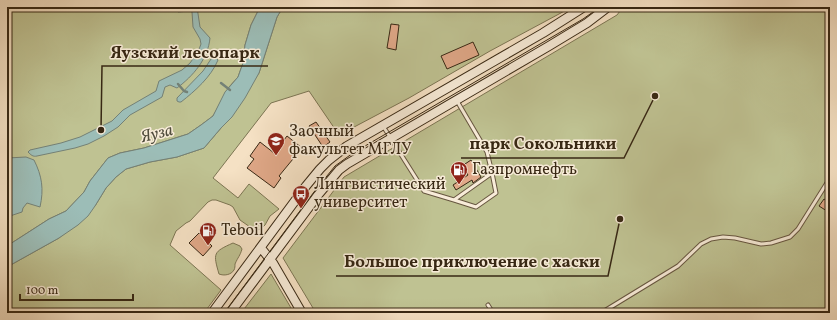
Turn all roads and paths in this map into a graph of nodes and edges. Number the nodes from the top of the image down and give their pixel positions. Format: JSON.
{"nodes":[{"id":1,"x":584,"y":7,"type":"edge"},
{"id":2,"x":608,"y":7,"type":"edge"},
{"id":3,"x":456,"y":100,"type":"junction"},
{"id":4,"x":384,"y":126,"type":"junction"},
{"id":5,"x":391,"y":138,"type":"junction"},
{"id":6,"x":492,"y":173,"type":"junction"},
{"id":7,"x":830,"y":178,"type":"edge"},
{"id":8,"x":454,"y":200,"type":"junction"},
{"id":9,"x":261,"y":248,"type":"junction"},
{"id":10,"x":270,"y":259,"type":"junction"},
{"id":11,"x":488,"y":305,"type":"dead end"},
{"id":12,"x":212,"y":313,"type":"edge"},
{"id":13,"x":230,"y":313,"type":"edge"},
{"id":14,"x":302,"y":313,"type":"edge"},
{"id":15,"x":493,"y":313,"type":"edge"},
{"id":16,"x":601,"y":313,"type":"edge"}],
"edges":[{"from":1,"to":4,"type":"main road"},
{"from":2,"to":3,"type":"main road"},
{"from":3,"to":5,"type":"main road"},
{"from":3,"to":6,"type":"lane"},
{"from":4,"to":5,"type":"lane"},
{"from":4,"to":9,"type":"main road"},
{"from":5,"to":8,"type":"lane"},
{"from":5,"to":10,"type":"main road"},
{"from":6,"to":8,"type":"lane"},
{"from":6,"to":8,"type":"lane"},
{"from":7,"to":16,"type":"lane"},
{"from":9,"to":10,"type":"main road"},
{"from":9,"to":12,"type":"main road"},
{"from":10,"to":13,"type":"main road"},
{"from":10,"to":14,"type":"main road"},
{"from":11,"to":15,"type":"lane"}]}
